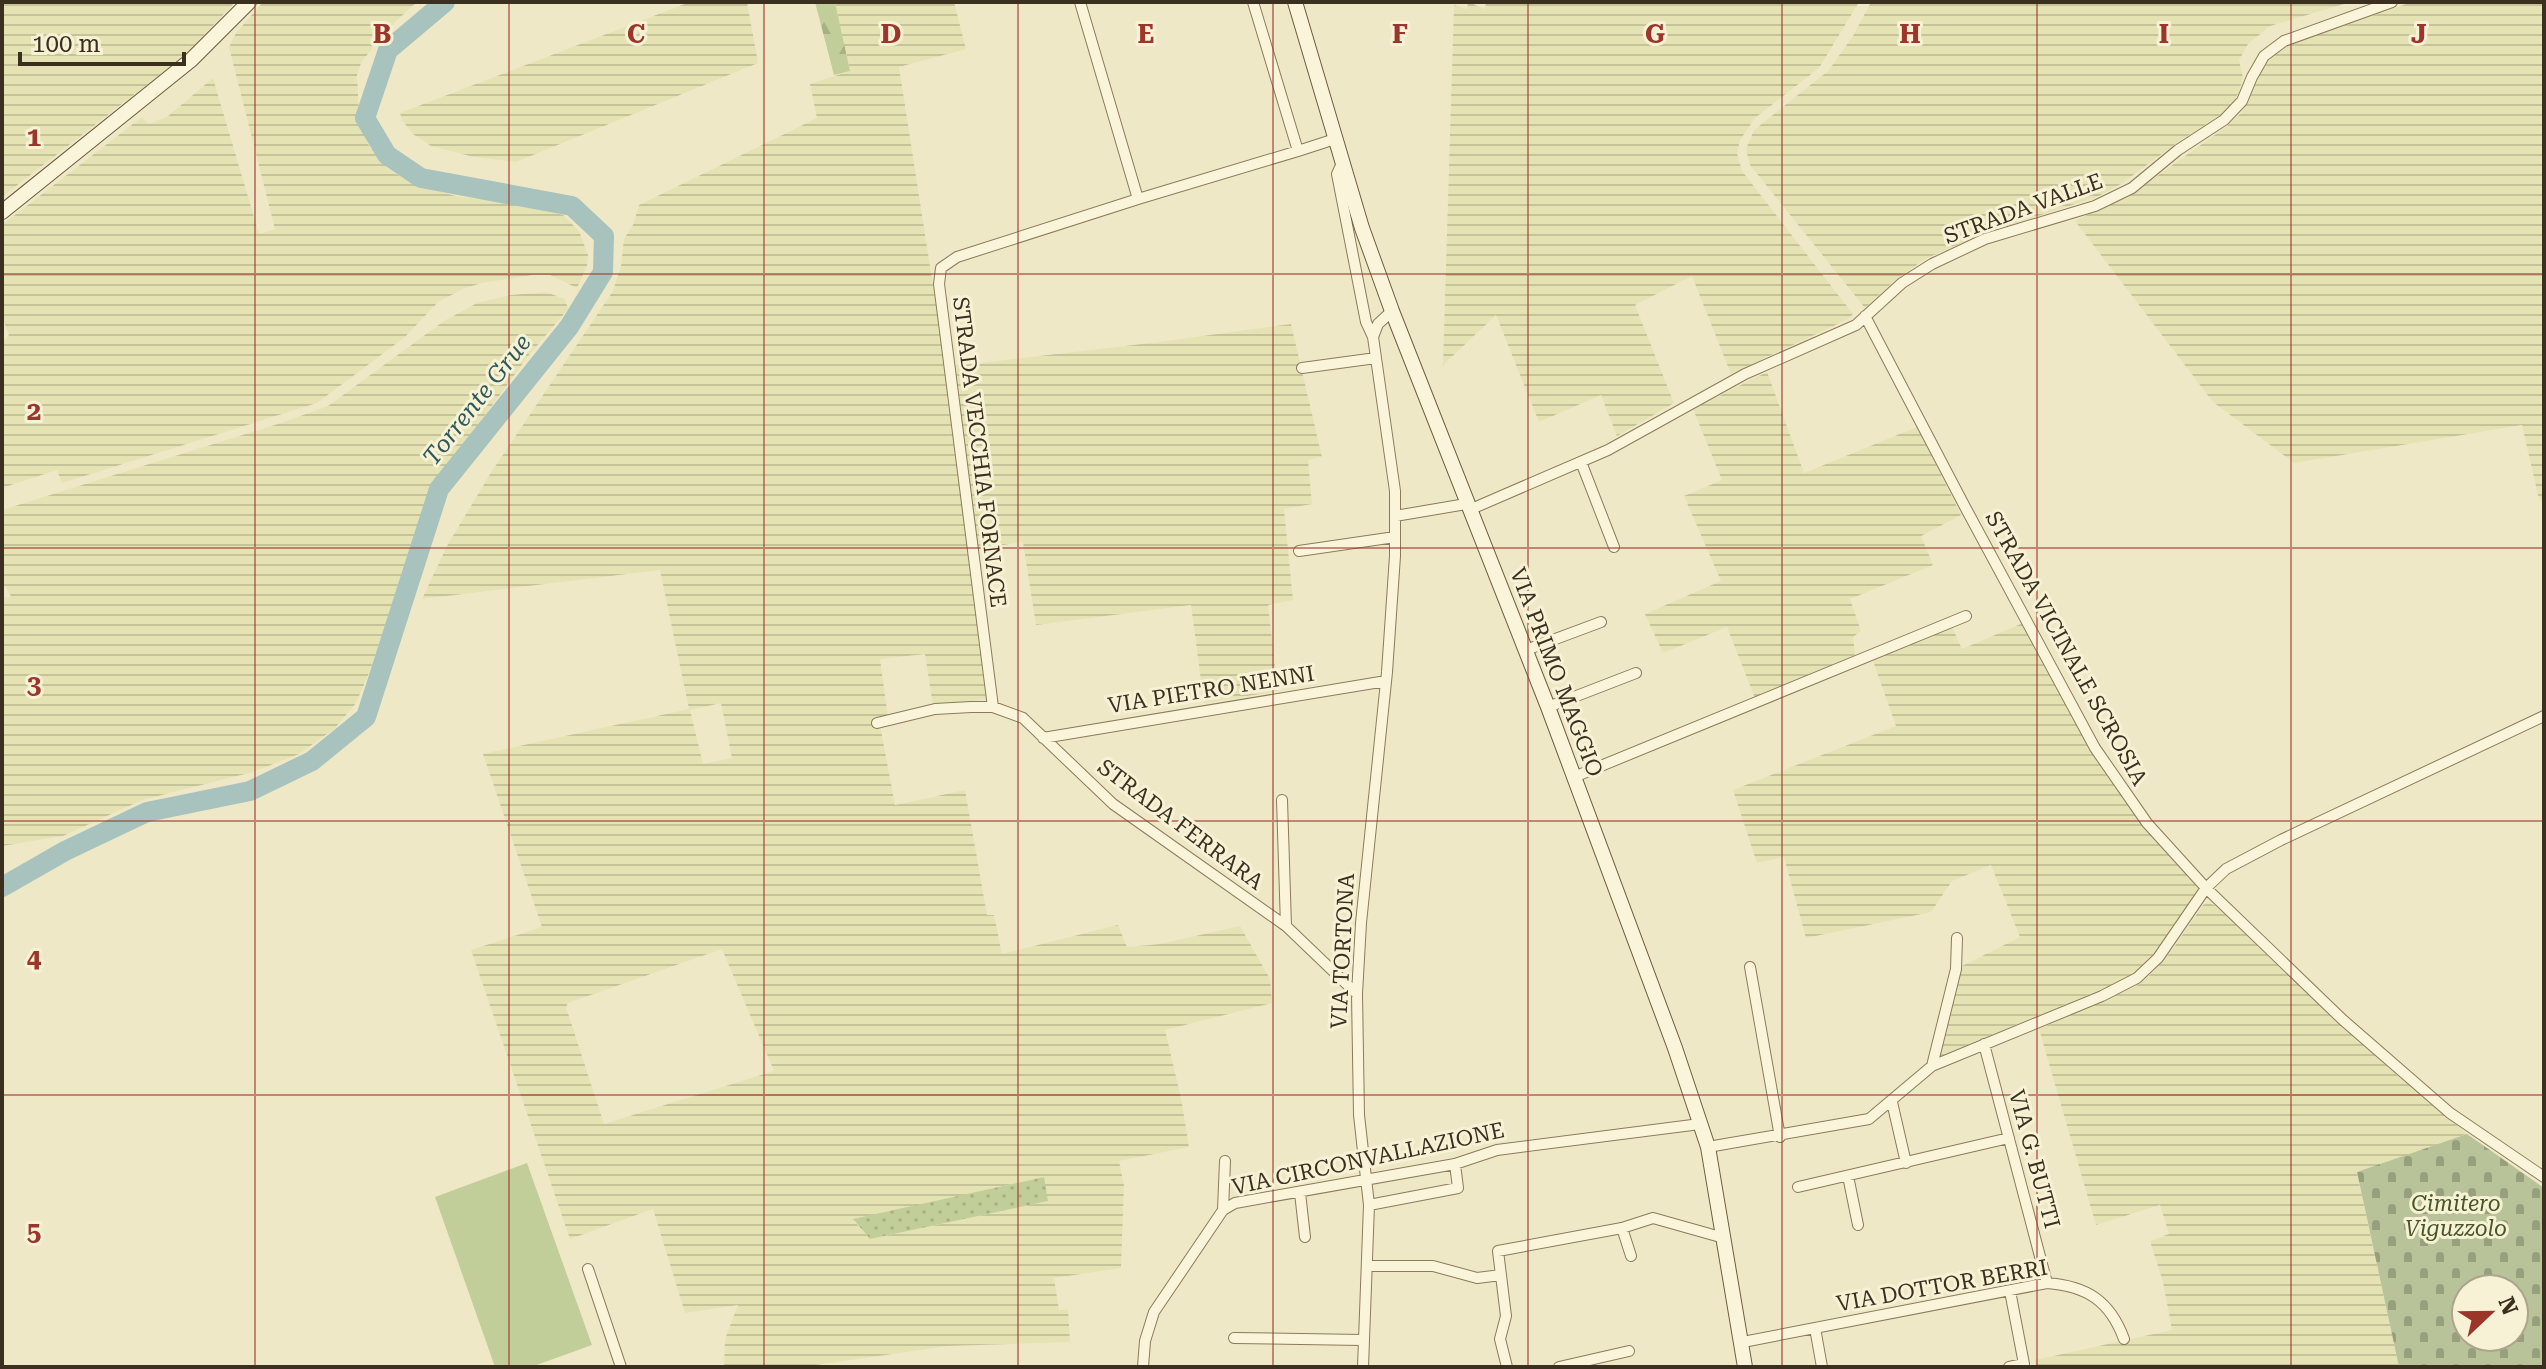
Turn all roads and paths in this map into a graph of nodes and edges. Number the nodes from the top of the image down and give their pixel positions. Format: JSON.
{"nodes":[{"id":1,"x":249,"y":2,"type":"edge"},
{"id":2,"x":1080,"y":2,"type":"edge"},
{"id":3,"x":1253,"y":2,"type":"edge"},
{"id":4,"x":1295,"y":2,"type":"edge"},
{"id":5,"x":2392,"y":2,"type":"edge"},
{"id":6,"x":1335,"y":139,"type":"junction"},
{"id":7,"x":1298,"y":151,"type":"junction"},
{"id":8,"x":1342,"y":163,"type":"junction"},
{"id":9,"x":1138,"y":199,"type":"junction"},
{"id":10,"x":2,"y":212,"type":"edge"},
{"id":11,"x":1392,"y":311,"type":"junction"},
{"id":12,"x":1865,"y":316,"type":"junction"},
{"id":13,"x":1373,"y":337,"type":"junction"},
{"id":14,"x":1376,"y":358,"type":"junction"},
{"id":15,"x":1302,"y":368,"type":"dead end"},
{"id":16,"x":1581,"y":462,"type":"junction"},
{"id":17,"x":1468,"y":507,"type":"junction"},
{"id":18,"x":1395,"y":516,"type":"junction"},
{"id":19,"x":1395,"y":537,"type":"junction"},
{"id":20,"x":1614,"y":547,"type":"dead end"},
{"id":21,"x":1299,"y":551,"type":"dead end"},
{"id":22,"x":1966,"y":616,"type":"dead end"},
{"id":23,"x":1601,"y":622,"type":"dead end"},
{"id":24,"x":1526,"y":650,"type":"junction"},
{"id":25,"x":1636,"y":673,"type":"dead end"},
{"id":26,"x":1386,"y":681,"type":"junction"},
{"id":27,"x":993,"y":707,"type":"junction"},
{"id":28,"x":1548,"y":707,"type":"junction"},
{"id":29,"x":2544,"y":716,"type":"edge"},
{"id":30,"x":877,"y":723,"type":"dead end"},
{"id":31,"x":1043,"y":738,"type":"junction"},
{"id":32,"x":1574,"y":777,"type":"junction"},
{"id":33,"x":1282,"y":800,"type":"dead end"},
{"id":34,"x":2206,"y":888,"type":"junction"},
{"id":35,"x":1286,"y":926,"type":"junction"},
{"id":36,"x":1957,"y":938,"type":"dead end"},
{"id":37,"x":1750,"y":967,"type":"dead end"},
{"id":38,"x":1357,"y":994,"type":"junction"},
{"id":39,"x":1984,"y":1044,"type":"junction"},
{"id":40,"x":1932,"y":1066,"type":"junction"},
{"id":41,"x":1892,"y":1102,"type":"junction"},
{"id":42,"x":1700,"y":1124,"type":"junction"},
{"id":43,"x":1780,"y":1137,"type":"junction"},
{"id":44,"x":2009,"y":1138,"type":"junction"},
{"id":45,"x":1708,"y":1147,"type":"junction"},
{"id":46,"x":1225,"y":1161,"type":"dead end"},
{"id":47,"x":1906,"y":1163,"type":"junction"},
{"id":48,"x":1455,"y":1164,"type":"junction"},
{"id":49,"x":1848,"y":1176,"type":"junction"},
{"id":50,"x":2544,"y":1177,"type":"edge"},
{"id":51,"x":1365,"y":1181,"type":"junction"},
{"id":52,"x":1798,"y":1187,"type":"dead end"},
{"id":53,"x":1300,"y":1193,"type":"junction"},
{"id":54,"x":1369,"y":1205,"type":"junction"},
{"id":55,"x":1223,"y":1210,"type":"junction"},
{"id":56,"x":1858,"y":1225,"type":"dead end"},
{"id":57,"x":1622,"y":1228,"type":"junction"},
{"id":58,"x":1305,"y":1237,"type":"dead end"},
{"id":59,"x":1724,"y":1238,"type":"junction"},
{"id":60,"x":1631,"y":1256,"type":"dead end"},
{"id":61,"x":1368,"y":1266,"type":"junction"},
{"id":62,"x":588,"y":1269,"type":"dead end"},
{"id":63,"x":1501,"y":1275,"type":"junction"},
{"id":64,"x":2047,"y":1283,"type":"junction"},
{"id":65,"x":2010,"y":1291,"type":"junction"},
{"id":66,"x":1815,"y":1328,"type":"junction"},
{"id":67,"x":1234,"y":1338,"type":"dead end"},
{"id":68,"x":2124,"y":1339,"type":"dead end"},
{"id":69,"x":1362,"y":1340,"type":"junction"},
{"id":70,"x":1743,"y":1342,"type":"junction"},
{"id":71,"x":1629,"y":1351,"type":"dead end"},
{"id":72,"x":621,"y":1367,"type":"edge"},
{"id":73,"x":1143,"y":1367,"type":"edge"},
{"id":74,"x":1363,"y":1367,"type":"edge"},
{"id":75,"x":1507,"y":1367,"type":"edge"},
{"id":76,"x":1559,"y":1367,"type":"edge"},
{"id":77,"x":1745,"y":1367,"type":"edge"},
{"id":78,"x":1822,"y":1367,"type":"edge"},
{"id":79,"x":2009,"y":1367,"type":"edge"}],
"edges":[{"from":1,"to":10,"type":"main road"},
{"from":2,"to":9,"type":"street"},
{"from":3,"to":7,"type":"street"},
{"from":4,"to":6,"type":"main road","name":"VIA PRIMO MAGGIO"},
{"from":5,"to":12,"type":"street","name":"STRADA VALLE"},
{"from":6,"to":7,"type":"street","name":"STRADA VECCHIA FORNACE"},
{"from":6,"to":8,"type":"main road","name":"VIA PRIMO MAGGIO"},
{"from":7,"to":9,"type":"street","name":"STRADA VECCHIA FORNACE"},
{"from":8,"to":11,"type":"main road","name":"VIA PRIMO MAGGIO"},
{"from":8,"to":13,"type":"street","name":"VIA TORTONA"},
{"from":9,"to":27,"type":"street","name":"STRADA VECCHIA FORNACE"},
{"from":11,"to":13,"type":"street"},
{"from":11,"to":17,"type":"main road","name":"VIA PRIMO MAGGIO"},
{"from":12,"to":16,"type":"street","name":"STRADA VALLE"},
{"from":12,"to":34,"type":"street","name":"STRADA VICINALE SCROSIA"},
{"from":13,"to":14,"type":"street","name":"VIA TORTONA"},
{"from":14,"to":15,"type":"street"},
{"from":14,"to":18,"type":"street","name":"VIA TORTONA"},
{"from":16,"to":17,"type":"street","name":"STRADA VALLE"},
{"from":16,"to":20,"type":"street"},
{"from":17,"to":18,"type":"street","name":"STRADA VALLE"},
{"from":17,"to":24,"type":"main road","name":"VIA PRIMO MAGGIO"},
{"from":18,"to":19,"type":"street","name":"VIA TORTONA"},
{"from":19,"to":21,"type":"street"},
{"from":19,"to":26,"type":"street","name":"VIA TORTONA"},
{"from":22,"to":32,"type":"street"},
{"from":23,"to":24,"type":"street"},
{"from":24,"to":28,"type":"main road","name":"VIA PRIMO MAGGIO"},
{"from":25,"to":28,"type":"street"},
{"from":26,"to":31,"type":"street","name":"VIA PIETRO NENNI"},
{"from":26,"to":38,"type":"street","name":"VIA TORTONA"},
{"from":27,"to":30,"type":"street","name":"STRADA FERRARA"},
{"from":27,"to":31,"type":"street","name":"STRADA FERRARA"},
{"from":28,"to":32,"type":"main road","name":"VIA PRIMO MAGGIO"},
{"from":29,"to":34,"type":"street"},
{"from":31,"to":35,"type":"street","name":"STRADA FERRARA"},
{"from":32,"to":42,"type":"main road","name":"VIA PRIMO MAGGIO"},
{"from":33,"to":35,"type":"street"},
{"from":34,"to":39,"type":"street"},
{"from":34,"to":50,"type":"street","name":"STRADA VICINALE SCROSIA"},
{"from":35,"to":38,"type":"street","name":"STRADA FERRARA"},
{"from":36,"to":40,"type":"street"},
{"from":37,"to":43,"type":"street"},
{"from":38,"to":51,"type":"street","name":"VIA TORTONA"},
{"from":39,"to":40,"type":"street"},
{"from":39,"to":44,"type":"street","name":"VIA G. BUTTI"},
{"from":40,"to":41,"type":"street"},
{"from":41,"to":43,"type":"street"},
{"from":41,"to":47,"type":"street"},
{"from":42,"to":45,"type":"main road","name":"VIA PRIMO MAGGIO"},
{"from":42,"to":48,"type":"street","name":"VIA CIRCONVALLAZIONE"},
{"from":43,"to":45,"type":"street"},
{"from":44,"to":47,"type":"street"},
{"from":44,"to":64,"type":"street","name":"VIA G. BUTTI"},
{"from":45,"to":59,"type":"main road","name":"VIA PRIMO MAGGIO"},
{"from":46,"to":55,"type":"street"},
{"from":47,"to":49,"type":"street"},
{"from":48,"to":51,"type":"street","name":"VIA CIRCONVALLAZIONE"},
{"from":48,"to":54,"type":"street"},
{"from":49,"to":52,"type":"street"},
{"from":49,"to":56,"type":"street"},
{"from":51,"to":53,"type":"street","name":"VIA CIRCONVALLAZIONE"},
{"from":51,"to":54,"type":"street","name":"VIA TORTONA"},
{"from":53,"to":55,"type":"street","name":"VIA CIRCONVALLAZIONE"},
{"from":53,"to":58,"type":"street"},
{"from":54,"to":61,"type":"street","name":"VIA TORTONA"},
{"from":55,"to":73,"type":"street","name":"VIA CIRCONVALLAZIONE"},
{"from":57,"to":59,"type":"street"},
{"from":57,"to":60,"type":"street"},
{"from":57,"to":63,"type":"street"},
{"from":59,"to":70,"type":"main road","name":"VIA PRIMO MAGGIO"},
{"from":61,"to":63,"type":"street"},
{"from":61,"to":69,"type":"street","name":"VIA TORTONA"},
{"from":62,"to":72,"type":"street"},
{"from":63,"to":75,"type":"street"},
{"from":64,"to":65,"type":"street","name":"VIA DOTTOR BERRI"},
{"from":64,"to":68,"type":"street","name":"VIA DOTTOR BERRI"},
{"from":65,"to":66,"type":"street","name":"VIA DOTTOR BERRI"},
{"from":65,"to":79,"type":"street"},
{"from":66,"to":70,"type":"street","name":"VIA DOTTOR BERRI"},
{"from":66,"to":78,"type":"street"},
{"from":67,"to":69,"type":"street"},
{"from":69,"to":74,"type":"street","name":"VIA TORTONA"},
{"from":70,"to":77,"type":"main road","name":"VIA PRIMO MAGGIO"},
{"from":71,"to":76,"type":"street"}]}
